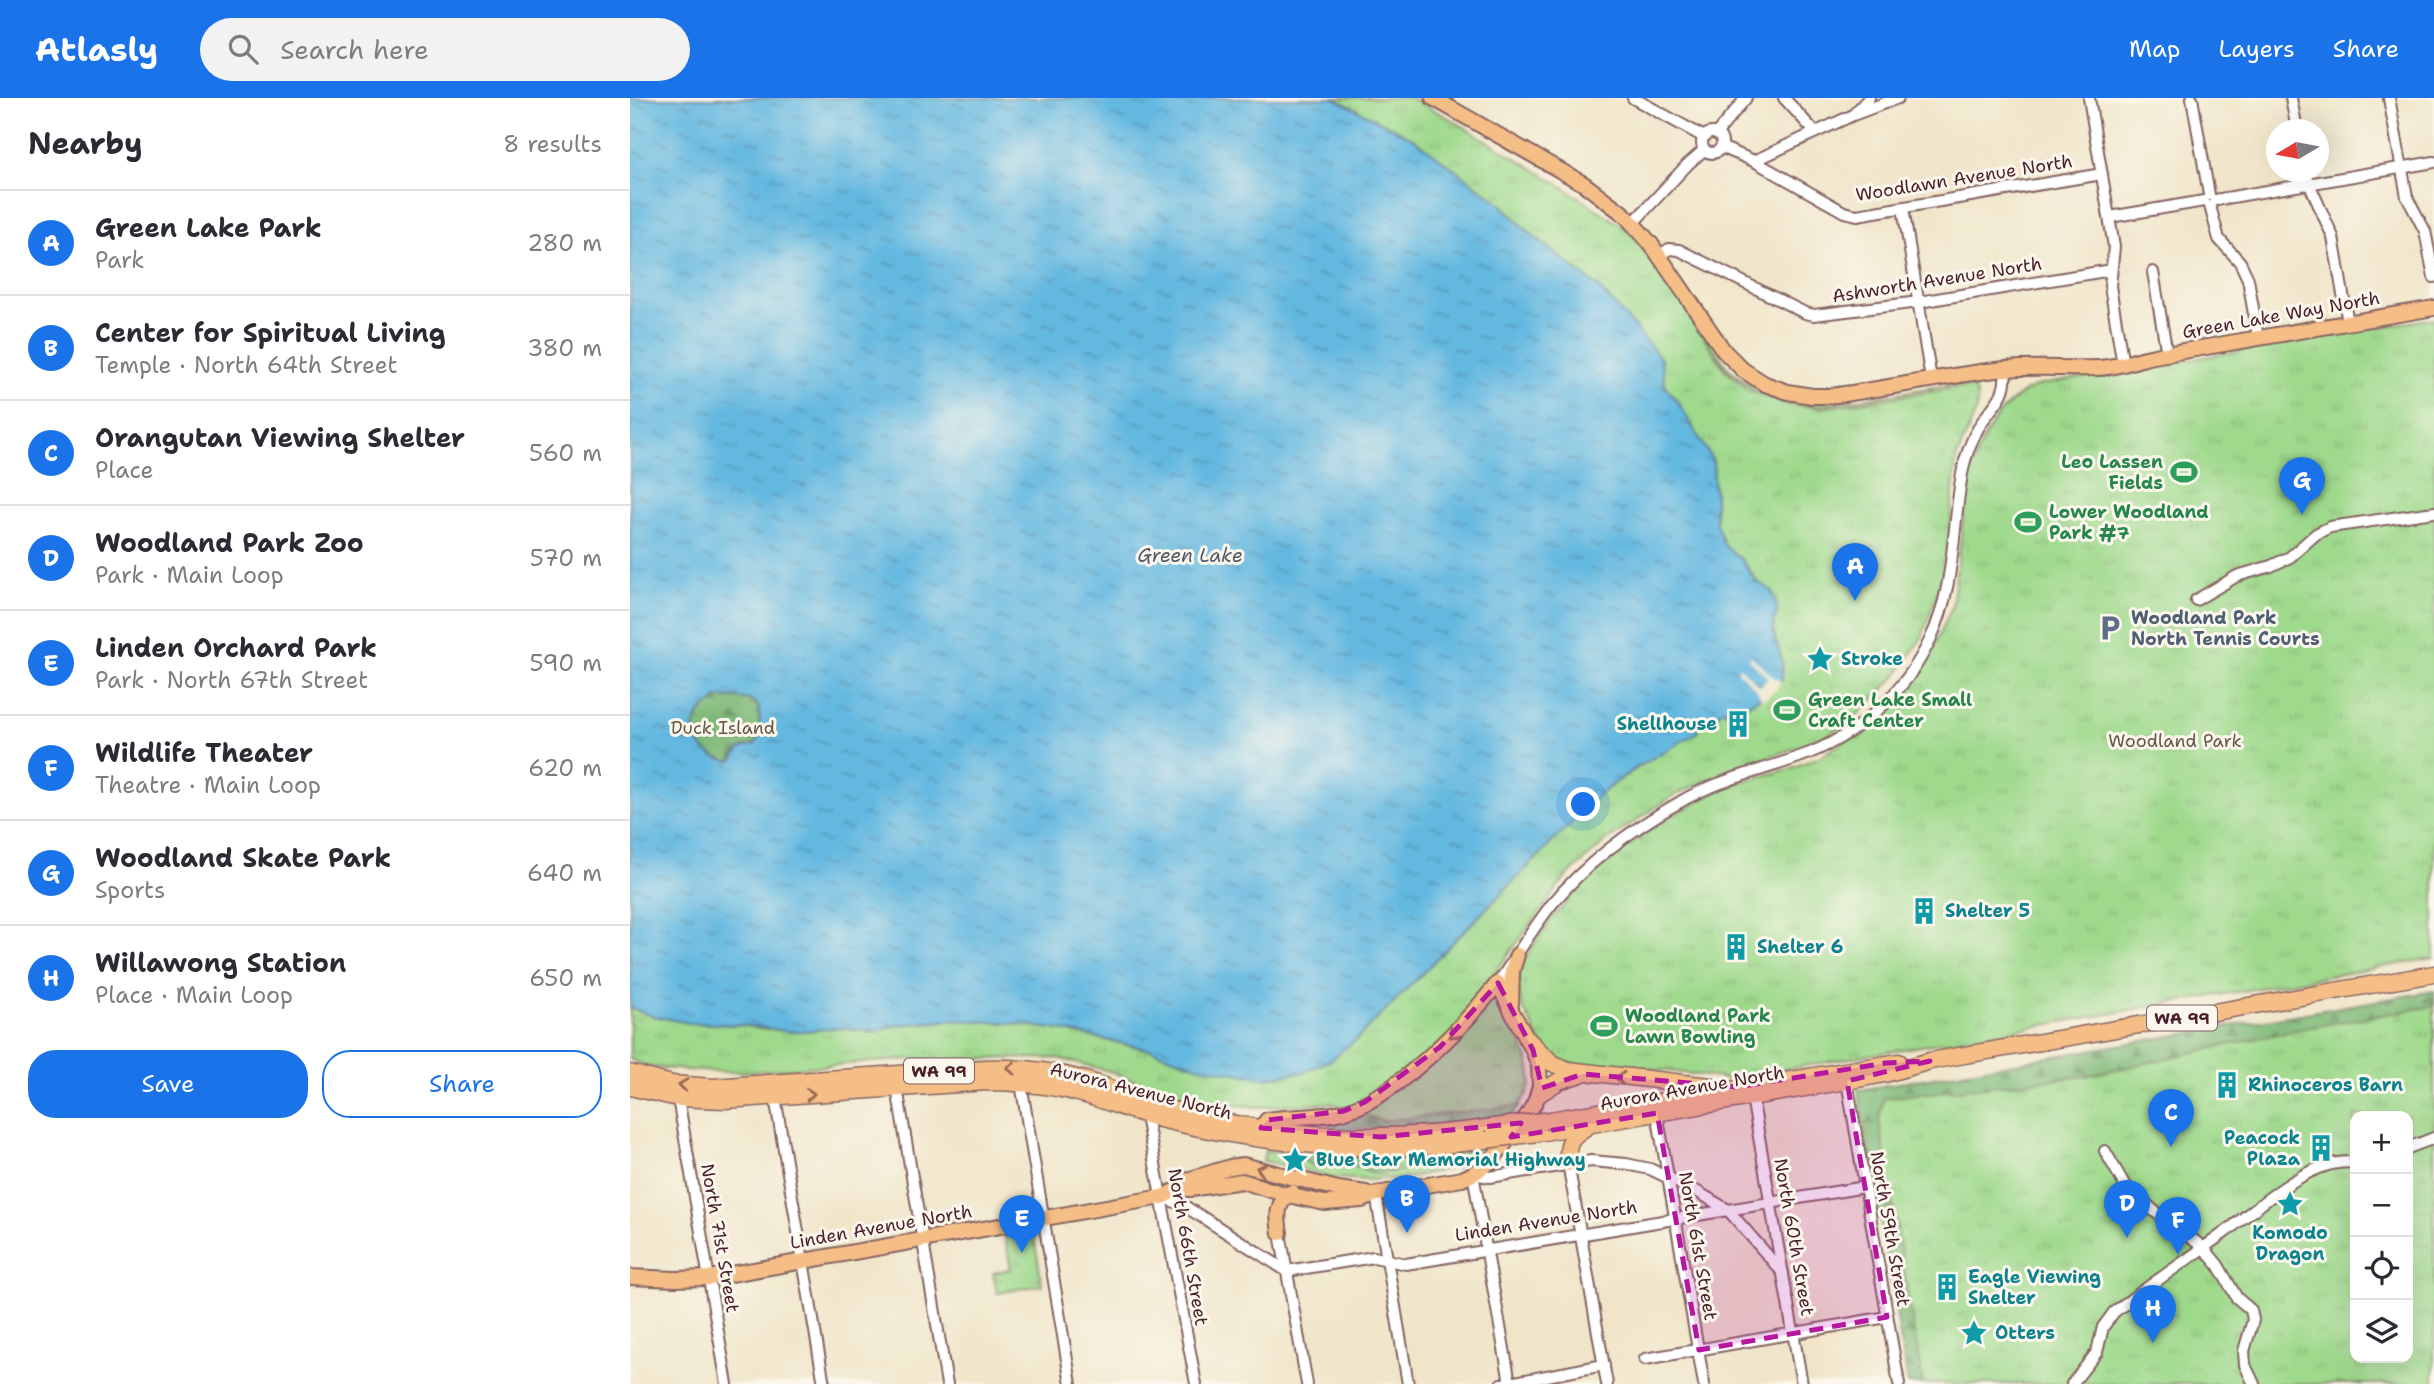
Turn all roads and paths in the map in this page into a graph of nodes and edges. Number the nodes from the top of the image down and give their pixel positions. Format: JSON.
{"nodes":[{"id":1,"x":1433,"y":98,"type":"edge"},
{"id":2,"x":1633,"y":98,"type":"edge"},
{"id":3,"x":1746,"y":98,"type":"edge"},
{"id":4,"x":1784,"y":98,"type":"edge"},
{"id":5,"x":1869,"y":98,"type":"edge"},
{"id":6,"x":1898,"y":98,"type":"edge"},
{"id":7,"x":2089,"y":98,"type":"edge"},
{"id":8,"x":2192,"y":98,"type":"edge"},
{"id":9,"x":2291,"y":98,"type":"edge"},
{"id":10,"x":2389,"y":98,"type":"edge"},
{"id":11,"x":1853,"y":115,"type":"junction"},
{"id":12,"x":2295,"y":119,"type":"edge"},
{"id":13,"x":1815,"y":132,"type":"junction"},
{"id":14,"x":1710,"y":135,"type":"junction"},
{"id":15,"x":1721,"y":147,"type":"junction"},
{"id":16,"x":1704,"y":150,"type":"junction"},
{"id":17,"x":1754,"y":161,"type":"junction"},
{"id":18,"x":2434,"y":162,"type":"edge"},
{"id":19,"x":2400,"y":167,"type":"junction"},
{"id":20,"x":2102,"y":174,"type":"junction"},
{"id":21,"x":2329,"y":175,"type":"edge"},
{"id":22,"x":2286,"y":182,"type":"edge"},
{"id":23,"x":2309,"y":182,"type":"edge"},
{"id":24,"x":2209,"y":200,"type":"junction"},
{"id":25,"x":1903,"y":208,"type":"junction"},
{"id":26,"x":2110,"y":217,"type":"junction"},
{"id":27,"x":1633,"y":223,"type":"junction"},
{"id":28,"x":1660,"y":255,"type":"junction"},
{"id":29,"x":2111,"y":270,"type":"junction"},
{"id":30,"x":2153,"y":272,"type":"dead end"},
{"id":31,"x":2434,"y":277,"type":"edge"},
{"id":32,"x":1919,"y":302,"type":"junction"},
{"id":33,"x":2434,"y":308,"type":"edge"},
{"id":34,"x":2348,"y":323,"type":"junction"},
{"id":35,"x":2259,"y":338,"type":"junction"},
{"id":36,"x":2167,"y":354,"type":"junction"},
{"id":37,"x":2129,"y":359,"type":"junction"},
{"id":38,"x":2005,"y":369,"type":"junction"},
{"id":39,"x":1931,"y":379,"type":"junction"},
{"id":40,"x":2434,"y":512,"type":"edge"},
{"id":41,"x":2196,"y":600,"type":"dead end"},
{"id":42,"x":1517,"y":956,"type":"junction"},
{"id":43,"x":2434,"y":974,"type":"edge"},
{"id":44,"x":1498,"y":983,"type":"junction"},
{"id":45,"x":1512,"y":1012,"type":"junction"},
{"id":46,"x":1527,"y":1039,"type":"junction"},
{"id":47,"x":1930,"y":1061,"type":"junction"},
{"id":48,"x":630,"y":1073,"type":"edge"},
{"id":49,"x":1583,"y":1074,"type":"junction"},
{"id":50,"x":1847,"y":1081,"type":"junction"},
{"id":51,"x":1020,"y":1083,"type":"junction"},
{"id":52,"x":630,"y":1087,"type":"edge"},
{"id":53,"x":1737,"y":1087,"type":"junction"},
{"id":54,"x":897,"y":1088,"type":"junction"},
{"id":55,"x":1539,"y":1094,"type":"junction"},
{"id":56,"x":775,"y":1097,"type":"junction"},
{"id":57,"x":1752,"y":1097,"type":"junction"},
{"id":58,"x":678,"y":1098,"type":"junction"},
{"id":59,"x":1657,"y":1113,"type":"junction"},
{"id":60,"x":1146,"y":1116,"type":"junction"},
{"id":61,"x":1591,"y":1125,"type":"junction"},
{"id":62,"x":1261,"y":1128,"type":"junction"},
{"id":63,"x":1490,"y":1134,"type":"junction"},
{"id":64,"x":2434,"y":1138,"type":"edge"},
{"id":65,"x":2413,"y":1146,"type":"edge"},
{"id":66,"x":2105,"y":1151,"type":"dead end"},
{"id":67,"x":1568,"y":1163,"type":"junction"},
{"id":68,"x":2350,"y":1163,"type":"edge"},
{"id":69,"x":1230,"y":1167,"type":"junction"},
{"id":70,"x":1473,"y":1174,"type":"junction"},
{"id":71,"x":1668,"y":1176,"type":"junction"},
{"id":72,"x":1235,"y":1181,"type":"junction"},
{"id":73,"x":1866,"y":1187,"type":"junction"},
{"id":74,"x":1179,"y":1189,"type":"junction"},
{"id":75,"x":1338,"y":1189,"type":"junction"},
{"id":76,"x":1376,"y":1194,"type":"junction"},
{"id":77,"x":1287,"y":1195,"type":"junction"},
{"id":78,"x":1162,"y":1197,"type":"junction"},
{"id":79,"x":1325,"y":1203,"type":"junction"},
{"id":80,"x":1771,"y":1203,"type":"junction"},
{"id":81,"x":1728,"y":1210,"type":"junction"},
{"id":82,"x":1044,"y":1218,"type":"junction"},
{"id":83,"x":1676,"y":1219,"type":"junction"},
{"id":84,"x":1280,"y":1233,"type":"junction"},
{"id":85,"x":1581,"y":1235,"type":"junction"},
{"id":86,"x":922,"y":1240,"type":"junction"},
{"id":87,"x":2203,"y":1247,"type":"junction"},
{"id":88,"x":1486,"y":1250,"type":"junction"},
{"id":89,"x":1387,"y":1260,"type":"junction"},
{"id":90,"x":803,"y":1261,"type":"junction"},
{"id":91,"x":1287,"y":1271,"type":"junction"},
{"id":92,"x":1783,"y":1273,"type":"junction"},
{"id":93,"x":630,"y":1277,"type":"edge"},
{"id":94,"x":709,"y":1278,"type":"junction"},
{"id":95,"x":1887,"y":1317,"type":"junction"},
{"id":96,"x":1793,"y":1334,"type":"junction"},
{"id":97,"x":1699,"y":1350,"type":"junction"},
{"id":98,"x":1645,"y":1359,"type":"dead end"},
{"id":99,"x":1604,"y":1365,"type":"junction"},
{"id":100,"x":1508,"y":1382,"type":"edge"},
{"id":101,"x":727,"y":1384,"type":"edge"},
{"id":102,"x":824,"y":1384,"type":"edge"},
{"id":103,"x":947,"y":1384,"type":"edge"},
{"id":104,"x":1071,"y":1384,"type":"edge"},
{"id":105,"x":1196,"y":1384,"type":"edge"},
{"id":106,"x":1307,"y":1384,"type":"edge"},
{"id":107,"x":1408,"y":1384,"type":"edge"},
{"id":108,"x":1607,"y":1384,"type":"edge"},
{"id":109,"x":1704,"y":1384,"type":"edge"},
{"id":110,"x":1802,"y":1384,"type":"edge"},
{"id":111,"x":1899,"y":1384,"type":"edge"},
{"id":112,"x":2072,"y":1384,"type":"edge"},
{"id":113,"x":2254,"y":1384,"type":"edge"}],
"edges":[{"from":1,"to":27,"type":"main road","name":"Green Lake Way North"},
{"from":2,"to":14,"type":"street"},
{"from":3,"to":14,"type":"street"},
{"from":4,"to":13,"type":"street"},
{"from":5,"to":11,"type":"street"},
{"from":6,"to":11,"type":"street"},
{"from":7,"to":20,"type":"street"},
{"from":8,"to":24,"type":"street"},
{"from":9,"to":12,"type":"street"},
{"from":10,"to":19,"type":"street"},
{"from":11,"to":13,"type":"street"},
{"from":13,"to":17,"type":"street"},
{"from":14,"to":15,"type":"street"},
{"from":14,"to":16,"type":"street"},
{"from":15,"to":16,"type":"street"},
{"from":15,"to":17,"type":"street","name":"Woodlawn Avenue North"},
{"from":16,"to":27,"type":"street"},
{"from":17,"to":25,"type":"street","name":"Woodlawn Avenue North"},
{"from":18,"to":19,"type":"street"},
{"from":19,"to":21,"type":"street"},
{"from":19,"to":31,"type":"street"},
{"from":20,"to":25,"type":"street","name":"Woodlawn Avenue North"},
{"from":20,"to":26,"type":"street"},
{"from":22,"to":24,"type":"street"},
{"from":23,"to":34,"type":"street"},
{"from":24,"to":26,"type":"street"},
{"from":24,"to":35,"type":"street"},
{"from":25,"to":32,"type":"street"},
{"from":26,"to":29,"type":"street"},
{"from":27,"to":28,"type":"main road","name":"Green Lake Way North"},
{"from":28,"to":32,"type":"street","name":"Ashworth Avenue North"},
{"from":28,"to":39,"type":"main road","name":"Green Lake Way North"},
{"from":29,"to":32,"type":"street","name":"Ashworth Avenue North"},
{"from":29,"to":37,"type":"street"},
{"from":30,"to":36,"type":"street"},
{"from":32,"to":39,"type":"street"},
{"from":33,"to":34,"type":"main road","name":"Green Lake Way North"},
{"from":34,"to":35,"type":"main road","name":"Green Lake Way North"},
{"from":35,"to":36,"type":"main road","name":"Green Lake Way North"},
{"from":36,"to":37,"type":"main road","name":"Green Lake Way North"},
{"from":37,"to":38,"type":"main road","name":"Green Lake Way North"},
{"from":38,"to":39,"type":"main road","name":"Green Lake Way North"},
{"from":38,"to":42,"type":"street"},
{"from":40,"to":41,"type":"street"},
{"from":42,"to":44,"type":"street"},
{"from":42,"to":45,"type":"main road"},
{"from":43,"to":47,"type":"highway","name":"Aurora Avenue North","number":"WA 99"},
{"from":44,"to":45,"type":"main road"},
{"from":44,"to":62,"type":"main road","one_way":true},
{"from":45,"to":46,"type":"main road"},
{"from":46,"to":49,"type":"highway"},
{"from":46,"to":55,"type":"main road"},
{"from":47,"to":50,"type":"highway","name":"Aurora Avenue North","number":"WA 99"},
{"from":47,"to":53,"type":"highway","name":"Aurora Avenue North","number":"WA 99"},
{"from":62,"to":48,"type":"highway","name":"Aurora Avenue North","number":"WA 99","one_way":true},
{"from":53,"to":49,"type":"highway","one_way":true},
{"from":49,"to":55,"type":"highway"},
{"from":50,"to":57,"type":"highway","name":"Aurora Avenue North","number":"WA 99"},
{"from":50,"to":73,"type":"street","name":"North 59th Street"},
{"from":51,"to":54,"type":"highway","name":"Aurora Avenue North","number":"WA 99"},
{"from":51,"to":60,"type":"highway","name":"Aurora Avenue North","number":"WA 99"},
{"from":51,"to":82,"type":"street"},
{"from":52,"to":58,"type":"highway","name":"Aurora Avenue North","number":"WA 99"},
{"from":53,"to":63,"type":"highway","name":"Aurora Avenue North","number":"WA 99","bridge":true},
{"from":56,"to":54,"type":"highway","name":"Aurora Avenue North","number":"WA 99","one_way":true},
{"from":54,"to":86,"type":"street"},
{"from":55,"to":70,"type":"main road"},
{"from":56,"to":58,"type":"highway","name":"Aurora Avenue North","number":"WA 99"},
{"from":56,"to":90,"type":"street"},
{"from":57,"to":59,"type":"highway","name":"Aurora Avenue North","number":"WA 99"},
{"from":57,"to":80,"type":"street","name":"North 60th Street"},
{"from":58,"to":94,"type":"street","name":"North 71st Street"},
{"from":59,"to":61,"type":"highway","name":"Aurora Avenue North","number":"WA 99"},
{"from":59,"to":71,"type":"street","name":"North 61st Street"},
{"from":60,"to":63,"type":"highway","name":"Aurora Avenue North","number":"WA 99"},
{"from":60,"to":78,"type":"street","name":"North 66th Street"},
{"from":61,"to":63,"type":"highway","name":"Aurora Avenue North","number":"WA 99","bridge":true},
{"from":61,"to":67,"type":"highway"},
{"from":62,"to":63,"type":"highway","name":"Aurora Avenue North","number":"WA 99"},
{"from":64,"to":65,"type":"street"},
{"from":66,"to":87,"type":"street"},
{"from":67,"to":70,"type":"street"},
{"from":67,"to":71,"type":"street"},
{"from":67,"to":85,"type":"street"},
{"from":68,"to":87,"type":"street"},
{"from":69,"to":72,"type":"main road"},
{"from":69,"to":74,"type":"main road","name":"Linden Avenue North"},
{"from":75,"to":69,"type":"main road","one_way":true},
{"from":70,"to":76,"type":"main road"},
{"from":70,"to":88,"type":"street"},
{"from":71,"to":81,"type":"street"},
{"from":71,"to":83,"type":"street","name":"North 61st Street"},
{"from":72,"to":74,"type":"main road"},
{"from":72,"to":77,"type":"main road"},
{"from":73,"to":80,"type":"street","name":"Linden Avenue North"},
{"from":73,"to":95,"type":"street","name":"North 59th Street"},
{"from":74,"to":78,"type":"main road","name":"Linden Avenue North"},
{"from":75,"to":76,"type":"main road"},
{"from":75,"to":77,"type":"main road"},
{"from":76,"to":79,"type":"main road"},
{"from":76,"to":89,"type":"street"},
{"from":77,"to":79,"type":"main road"},
{"from":77,"to":84,"type":"main road"},
{"from":78,"to":82,"type":"main road","name":"Linden Avenue North"},
{"from":78,"to":91,"type":"street"},
{"from":78,"to":105,"type":"street","name":"North 66th Street"},
{"from":79,"to":84,"type":"main road"},
{"from":80,"to":81,"type":"street","name":"Linden Avenue North"},
{"from":80,"to":92,"type":"street","name":"North 60th Street"},
{"from":81,"to":83,"type":"street","name":"Linden Avenue North"},
{"from":81,"to":92,"type":"street"},
{"from":82,"to":86,"type":"main road","name":"Linden Avenue North"},
{"from":82,"to":104,"type":"street"},
{"from":83,"to":85,"type":"street","name":"Linden Avenue North"},
{"from":83,"to":97,"type":"street","name":"North 61st Street"},
{"from":84,"to":91,"type":"street"},
{"from":85,"to":88,"type":"street","name":"Linden Avenue North"},
{"from":85,"to":99,"type":"street"},
{"from":86,"to":90,"type":"main road","name":"Linden Avenue North"},
{"from":86,"to":103,"type":"street"},
{"from":87,"to":112,"type":"street"},
{"from":87,"to":113,"type":"street"},
{"from":88,"to":89,"type":"street","name":"Linden Avenue North"},
{"from":88,"to":100,"type":"street"},
{"from":89,"to":91,"type":"street","name":"Linden Avenue North"},
{"from":89,"to":107,"type":"street"},
{"from":90,"to":94,"type":"main road","name":"Linden Avenue North"},
{"from":90,"to":102,"type":"street"},
{"from":91,"to":106,"type":"street"},
{"from":92,"to":96,"type":"street","name":"North 60th Street"},
{"from":93,"to":94,"type":"main road","name":"Linden Avenue North"},
{"from":94,"to":101,"type":"street","name":"North 71st Street"},
{"from":95,"to":96,"type":"street"},
{"from":95,"to":111,"type":"street","name":"North 59th Street"},
{"from":96,"to":97,"type":"street"},
{"from":96,"to":110,"type":"street","name":"North 60th Street"},
{"from":97,"to":98,"type":"street"},
{"from":97,"to":109,"type":"street","name":"North 61st Street"},
{"from":99,"to":100,"type":"street"},
{"from":99,"to":108,"type":"street"}]}
